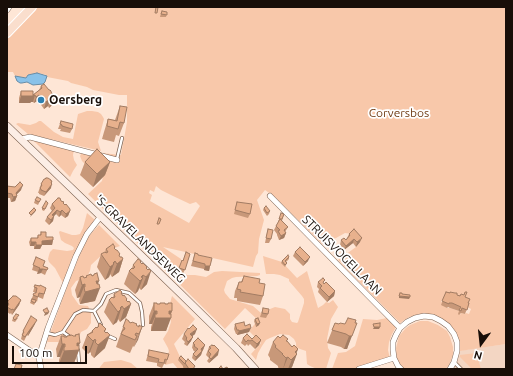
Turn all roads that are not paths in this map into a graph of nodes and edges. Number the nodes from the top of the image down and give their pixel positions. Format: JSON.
{"nodes":[{"id":1,"x":9,"y":7,"type":"edge"},
{"id":2,"x":32,"y":7,"type":"edge"},
{"id":3,"x":7,"y":10,"type":"edge"},
{"id":4,"x":7,"y":33,"type":"edge"},
{"id":5,"x":7,"y":126,"type":"edge"},
{"id":6,"x":122,"y":138,"type":"dead end"},
{"id":7,"x":21,"y":140,"type":"junction"},
{"id":8,"x":117,"y":160,"type":"joint"},
{"id":9,"x":270,"y":196,"type":"dead end"},
{"id":10,"x":101,"y":216,"type":"junction"},
{"id":11,"x":94,"y":311,"type":"junction"},
{"id":12,"x":143,"y":325,"type":"dead end"},
{"id":13,"x":400,"y":328,"type":"junction"},
{"id":14,"x":102,"y":329,"type":"edge"},
{"id":15,"x":63,"y":332,"type":"junction"},
{"id":16,"x":47,"y":333,"type":"junction"},
{"id":17,"x":104,"y":334,"type":"edge"},
{"id":18,"x":7,"y":335,"type":"edge"},
{"id":19,"x":72,"y":339,"type":"edge"},
{"id":20,"x":115,"y":339,"type":"dead end"},
{"id":21,"x":78,"y":349,"type":"edge"},
{"id":22,"x":39,"y":358,"type":"junction"},
{"id":23,"x":394,"y":358,"type":"junction"},
{"id":24,"x":79,"y":362,"type":"dead end"},
{"id":25,"x":454,"y":362,"type":"junction"},
{"id":26,"x":40,"y":369,"type":"edge"},
{"id":27,"x":255,"y":369,"type":"edge"},
{"id":28,"x":358,"y":369,"type":"edge"},
{"id":29,"x":401,"y":369,"type":"edge"},
{"id":30,"x":450,"y":369,"type":"edge"},
{"id":31,"x":461,"y":369,"type":"edge"}],
"edges":[{"from":1,"to":3,"type":"street"},
{"from":2,"to":4,"type":"main road"},
{"from":5,"to":7,"type":"street","name":"'S-GRAVELANDSEWEG"},
{"from":6,"to":8,"type":"lane"},
{"from":7,"to":8,"type":"street"},
{"from":7,"to":10,"type":"street","name":"'S-GRAVELANDSEWEG"},
{"from":9,"to":13,"type":"street","name":"STRUISVOGELLAAN"},
{"from":10,"to":16,"type":"street"},
{"from":10,"to":27,"type":"street","name":"'S-GRAVELANDSEWEG"},
{"from":11,"to":12,"type":"lane"},
{"from":11,"to":14,"type":"lane"},
{"from":11,"to":15,"type":"lane"},
{"from":13,"to":23,"type":"street"},
{"from":13,"to":25,"type":"street"},
{"from":15,"to":16,"type":"lane"},
{"from":15,"to":19,"type":"lane"},
{"from":16,"to":22,"type":"street"},
{"from":17,"to":20,"type":"lane"},
{"from":18,"to":22,"type":"street"},
{"from":21,"to":24,"type":"lane"},
{"from":22,"to":26,"type":"street"},
{"from":23,"to":28,"type":"street"},
{"from":23,"to":29,"type":"street"},
{"from":25,"to":30,"type":"street"},
{"from":25,"to":31,"type":"lane"}]}
